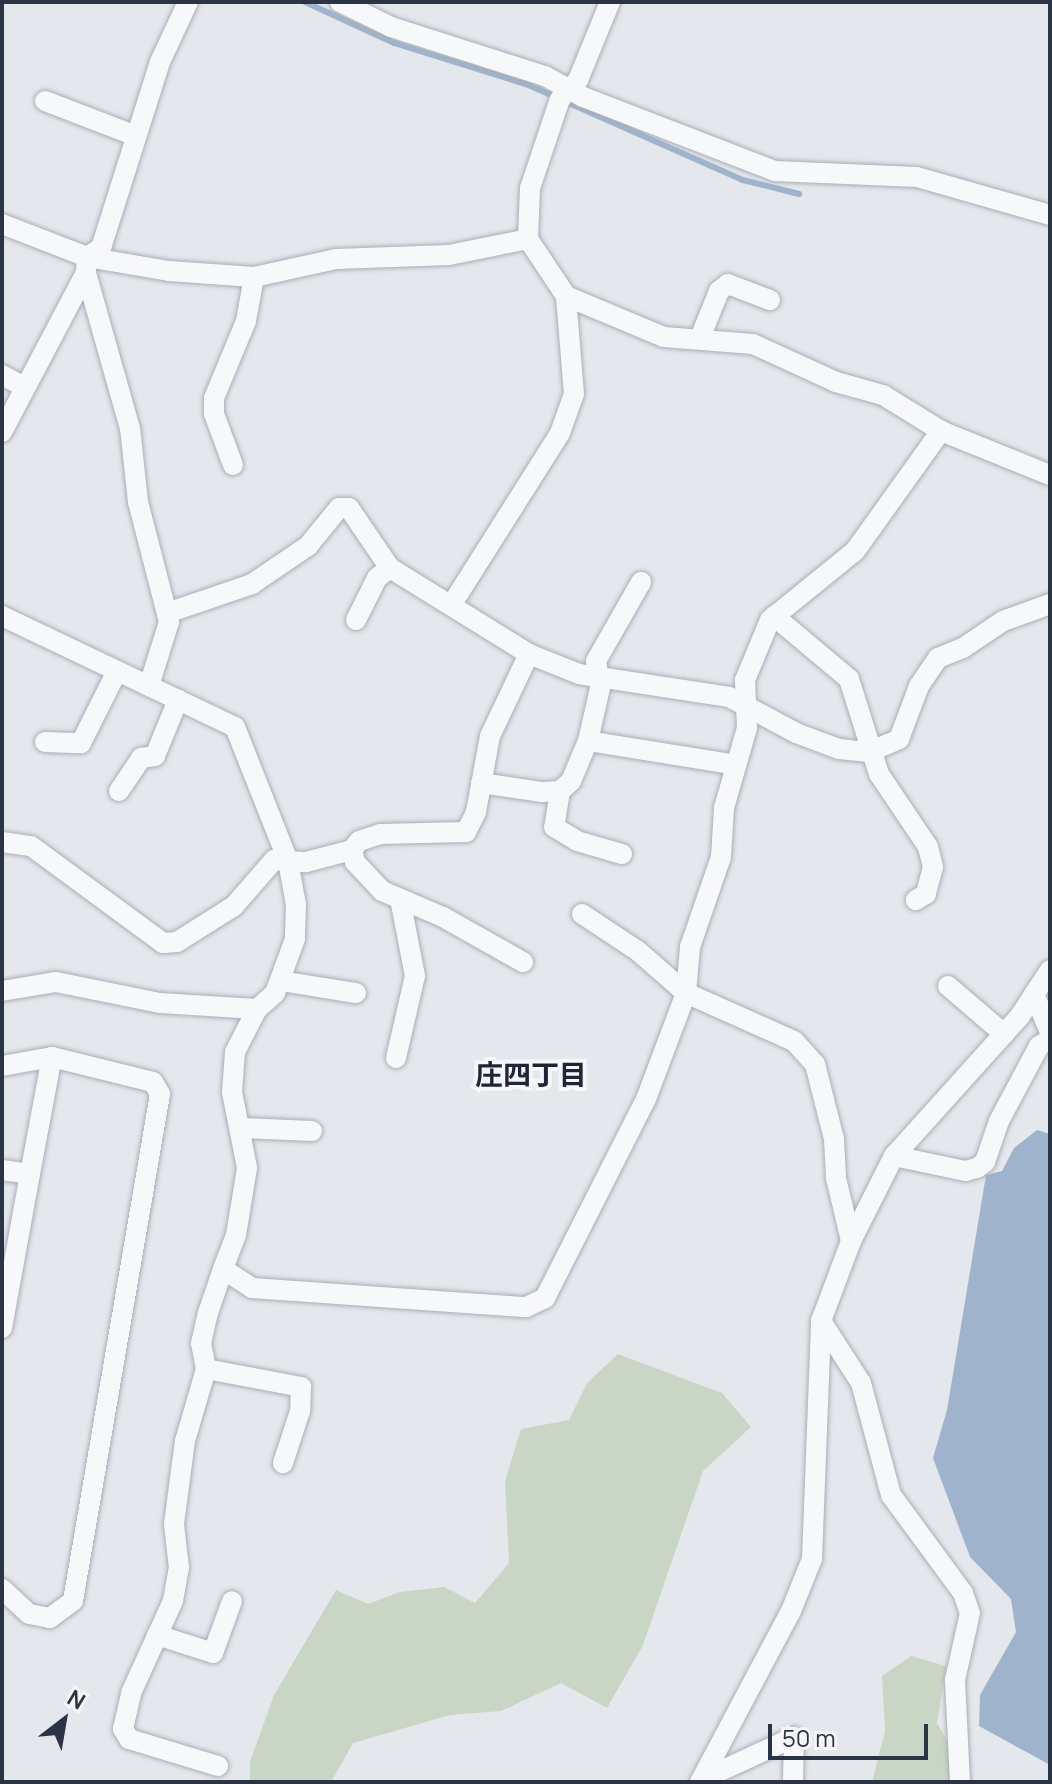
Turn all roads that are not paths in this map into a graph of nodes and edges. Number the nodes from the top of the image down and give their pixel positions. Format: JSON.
{"nodes":[{"id":1,"x":188,"y":2,"type":"edge"},
{"id":2,"x":340,"y":2,"type":"edge"},
{"id":3,"x":610,"y":2,"type":"edge"},
{"id":4,"x":570,"y":90,"type":"junction"},
{"id":5,"x":45,"y":101,"type":"dead end"},
{"id":6,"x":136,"y":136,"type":"junction"},
{"id":7,"x":1050,"y":215,"type":"edge"},
{"id":8,"x":2,"y":224,"type":"edge"},
{"id":9,"x":528,"y":239,"type":"junction"},
{"id":10,"x":86,"y":265,"type":"junction"},
{"id":11,"x":254,"y":277,"type":"junction"},
{"id":12,"x":566,"y":296,"type":"junction"},
{"id":13,"x":770,"y":300,"type":"dead end"},
{"id":14,"x":700,"y":338,"type":"junction"},
{"id":15,"x":2,"y":375,"type":"edge"},
{"id":16,"x":25,"y":387,"type":"junction"},
{"id":17,"x":941,"y":431,"type":"junction"},
{"id":18,"x":2,"y":432,"type":"edge"},
{"id":19,"x":233,"y":465,"type":"dead end"},
{"id":20,"x":1050,"y":475,"type":"edge"},
{"id":21,"x":390,"y":568,"type":"junction"},
{"id":22,"x":641,"y":582,"type":"dead end"},
{"id":23,"x":452,"y":604,"type":"junction"},
{"id":24,"x":1050,"y":604,"type":"edge"},
{"id":25,"x":167,"y":613,"type":"junction"},
{"id":26,"x":2,"y":616,"type":"edge"},
{"id":27,"x":774,"y":616,"type":"junction"},
{"id":28,"x":356,"y":620,"type":"dead end"},
{"id":29,"x":529,"y":654,"type":"junction"},
{"id":30,"x":117,"y":671,"type":"junction"},
{"id":31,"x":598,"y":677,"type":"junction"},
{"id":32,"x":149,"y":686,"type":"junction"},
{"id":33,"x":178,"y":700,"type":"junction"},
{"id":34,"x":744,"y":702,"type":"junction"},
{"id":35,"x":588,"y":741,"type":"junction"},
{"id":36,"x":45,"y":742,"type":"dead end"},
{"id":37,"x":869,"y":752,"type":"junction"},
{"id":38,"x":736,"y":765,"type":"junction"},
{"id":39,"x":481,"y":783,"type":"junction"},
{"id":40,"x":119,"y":791,"type":"dead end"},
{"id":41,"x":560,"y":791,"type":"junction"},
{"id":42,"x":2,"y":842,"type":"edge"},
{"id":43,"x":352,"y":850,"type":"junction"},
{"id":44,"x":622,"y":854,"type":"dead end"},
{"id":45,"x":288,"y":861,"type":"junction"},
{"id":46,"x":400,"y":899,"type":"junction"},
{"id":47,"x":916,"y":900,"type":"dead end"},
{"id":48,"x":582,"y":914,"type":"dead end"},
{"id":49,"x":523,"y":962,"type":"dead end"},
{"id":50,"x":1050,"y":970,"type":"edge"},
{"id":51,"x":281,"y":981,"type":"junction"},
{"id":52,"x":948,"y":986,"type":"dead end"},
{"id":53,"x":2,"y":991,"type":"edge"},
{"id":54,"x":356,"y":993,"type":"dead end"},
{"id":55,"x":686,"y":993,"type":"junction"},
{"id":56,"x":1034,"y":994,"type":"junction"},
{"id":57,"x":257,"y":1009,"type":"junction"},
{"id":58,"x":1050,"y":1032,"type":"edge"},
{"id":59,"x":1004,"y":1034,"type":"junction"},
{"id":60,"x":1050,"y":1039,"type":"edge"},
{"id":61,"x":52,"y":1057,"type":"junction"},
{"id":62,"x":396,"y":1058,"type":"dead end"},
{"id":63,"x":2,"y":1066,"type":"edge"},
{"id":64,"x":242,"y":1128,"type":"junction"},
{"id":65,"x":312,"y":1131,"type":"dead end"},
{"id":66,"x":894,"y":1156,"type":"junction"},
{"id":67,"x":2,"y":1170,"type":"edge"},
{"id":68,"x":30,"y":1174,"type":"junction"},
{"id":69,"x":851,"y":1241,"type":"junction"},
{"id":70,"x":223,"y":1269,"type":"junction"},
{"id":71,"x":821,"y":1321,"type":"junction"},
{"id":72,"x":2,"y":1328,"type":"edge"},
{"id":73,"x":206,"y":1369,"type":"junction"},
{"id":74,"x":283,"y":1463,"type":"dead end"},
{"id":75,"x":2,"y":1589,"type":"edge"},
{"id":76,"x":232,"y":1601,"type":"dead end"},
{"id":77,"x":157,"y":1635,"type":"junction"},
{"id":78,"x":218,"y":1766,"type":"dead end"},
{"id":79,"x":701,"y":1781,"type":"edge"},
{"id":80,"x":793,"y":1782,"type":"edge"},
{"id":81,"x":960,"y":1782,"type":"edge"}],
"edges":[{"from":1,"to":6,"type":"street"},
{"from":2,"to":4,"type":"street"},
{"from":3,"to":4,"type":"street"},
{"from":4,"to":7,"type":"street"},
{"from":4,"to":9,"type":"street"},
{"from":5,"to":6,"type":"street"},
{"from":6,"to":10,"type":"street"},
{"from":8,"to":10,"type":"street"},
{"from":9,"to":11,"type":"street"},
{"from":9,"to":12,"type":"street"},
{"from":10,"to":11,"type":"street"},
{"from":10,"to":16,"type":"street"},
{"from":10,"to":25,"type":"street"},
{"from":11,"to":19,"type":"street"},
{"from":12,"to":14,"type":"street"},
{"from":12,"to":23,"type":"street"},
{"from":13,"to":14,"type":"street"},
{"from":14,"to":17,"type":"street"},
{"from":15,"to":16,"type":"street"},
{"from":16,"to":18,"type":"street"},
{"from":17,"to":20,"type":"street"},
{"from":17,"to":27,"type":"street"},
{"from":21,"to":23,"type":"street"},
{"from":21,"to":25,"type":"street"},
{"from":21,"to":28,"type":"street"},
{"from":22,"to":31,"type":"street"},
{"from":23,"to":29,"type":"street"},
{"from":24,"to":37,"type":"street"},
{"from":25,"to":32,"type":"street"},
{"from":26,"to":30,"type":"street"},
{"from":27,"to":34,"type":"street"},
{"from":27,"to":37,"type":"street"},
{"from":29,"to":31,"type":"street"},
{"from":29,"to":39,"type":"street"},
{"from":30,"to":32,"type":"street"},
{"from":30,"to":36,"type":"street"},
{"from":31,"to":34,"type":"street"},
{"from":31,"to":35,"type":"street"},
{"from":32,"to":33,"type":"street"},
{"from":33,"to":40,"type":"street"},
{"from":33,"to":45,"type":"street"},
{"from":34,"to":37,"type":"street"},
{"from":34,"to":38,"type":"street"},
{"from":35,"to":38,"type":"street"},
{"from":35,"to":41,"type":"street"},
{"from":37,"to":47,"type":"street"},
{"from":38,"to":55,"type":"street"},
{"from":39,"to":41,"type":"street"},
{"from":39,"to":43,"type":"street"},
{"from":41,"to":44,"type":"street"},
{"from":42,"to":45,"type":"street"},
{"from":43,"to":45,"type":"street"},
{"from":43,"to":46,"type":"street"},
{"from":45,"to":51,"type":"street"},
{"from":46,"to":49,"type":"street"},
{"from":46,"to":62,"type":"street"},
{"from":48,"to":55,"type":"street"},
{"from":50,"to":56,"type":"street"},
{"from":51,"to":54,"type":"street"},
{"from":51,"to":57,"type":"street"},
{"from":52,"to":59,"type":"street"},
{"from":53,"to":57,"type":"street"},
{"from":55,"to":69,"type":"street"},
{"from":55,"to":70,"type":"street"},
{"from":56,"to":58,"type":"street"},
{"from":56,"to":59,"type":"street"},
{"from":57,"to":64,"type":"street"},
{"from":59,"to":66,"type":"street"},
{"from":60,"to":66,"type":"street"},
{"from":61,"to":63,"type":"street"},
{"from":61,"to":68,"type":"street"},
{"from":61,"to":75,"type":"street"},
{"from":64,"to":65,"type":"street"},
{"from":64,"to":70,"type":"street"},
{"from":66,"to":69,"type":"street"},
{"from":67,"to":68,"type":"street"},
{"from":68,"to":72,"type":"street"},
{"from":69,"to":71,"type":"street"},
{"from":70,"to":73,"type":"street"},
{"from":71,"to":79,"type":"street"},
{"from":71,"to":81,"type":"street"},
{"from":73,"to":74,"type":"street"},
{"from":73,"to":77,"type":"street"},
{"from":76,"to":77,"type":"street"},
{"from":77,"to":78,"type":"street"},
{"from":79,"to":80,"type":"street"}]}
